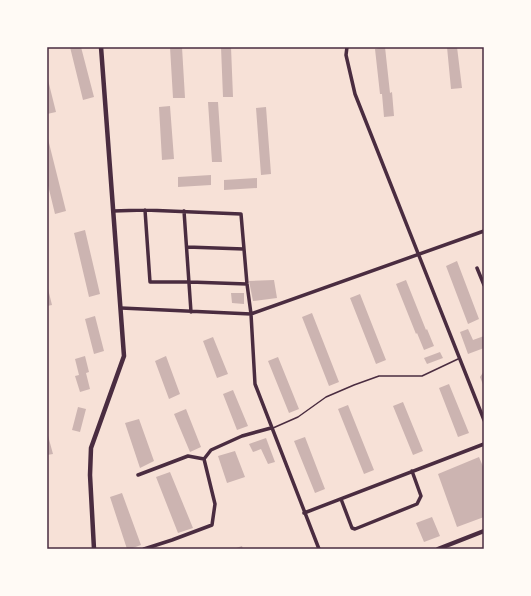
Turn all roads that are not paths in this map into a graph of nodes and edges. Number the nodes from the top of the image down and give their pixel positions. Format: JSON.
{"nodes":[{"id":1,"x":101,"y":47,"type":"edge"},
{"id":2,"x":347,"y":47,"type":"edge"},
{"id":3,"x":145,"y":210,"type":"junction"},
{"id":4,"x":113,"y":211,"type":"junction"},
{"id":5,"x":184,"y":211,"type":"junction"},
{"id":6,"x":484,"y":230,"type":"edge"},
{"id":7,"x":187,"y":247,"type":"junction"},
{"id":8,"x":244,"y":249,"type":"junction"},
{"id":9,"x":419,"y":254,"type":"junction"},
{"id":10,"x":478,"y":268,"type":"dead end"},
{"id":11,"x":190,"y":282,"type":"junction"},
{"id":12,"x":247,"y":284,"type":"junction"},
{"id":13,"x":484,"y":285,"type":"edge"},
{"id":14,"x":121,"y":308,"type":"junction"},
{"id":15,"x":191,"y":312,"type":"junction"},
{"id":16,"x":250,"y":314,"type":"junction"},
{"id":17,"x":460,"y":358,"type":"junction"},
{"id":18,"x":484,"y":420,"type":"edge"},
{"id":19,"x":272,"y":428,"type":"junction"},
{"id":20,"x":484,"y":444,"type":"edge"},
{"id":21,"x":204,"y":459,"type":"junction"},
{"id":22,"x":412,"y":471,"type":"junction"},
{"id":23,"x":138,"y":475,"type":"dead end"},
{"id":24,"x":341,"y":499,"type":"junction"},
{"id":25,"x":304,"y":513,"type":"junction"},
{"id":26,"x":484,"y":531,"type":"edge"},
{"id":27,"x":94,"y":549,"type":"edge"},
{"id":28,"x":144,"y":549,"type":"edge"},
{"id":29,"x":319,"y":549,"type":"edge"},
{"id":30,"x":438,"y":549,"type":"edge"}],
"edges":[{"from":1,"to":4,"type":"street"},
{"from":2,"to":9,"type":"street"},
{"from":3,"to":4,"type":"street"},
{"from":3,"to":5,"type":"street"},
{"from":3,"to":11,"type":"street"},
{"from":4,"to":14,"type":"street"},
{"from":5,"to":7,"type":"street"},
{"from":5,"to":8,"type":"street"},
{"from":6,"to":9,"type":"street"},
{"from":7,"to":8,"type":"street"},
{"from":7,"to":11,"type":"street"},
{"from":8,"to":12,"type":"street"},
{"from":9,"to":16,"type":"street"},
{"from":9,"to":17,"type":"street"},
{"from":10,"to":13,"type":"street"},
{"from":11,"to":12,"type":"street"},
{"from":11,"to":15,"type":"street"},
{"from":12,"to":16,"type":"street"},
{"from":14,"to":15,"type":"street"},
{"from":14,"to":27,"type":"street"},
{"from":15,"to":16,"type":"street"},
{"from":16,"to":19,"type":"street"},
{"from":17,"to":18,"type":"street"},
{"from":17,"to":19,"type":"lane"},
{"from":19,"to":21,"type":"street"},
{"from":19,"to":25,"type":"street"},
{"from":20,"to":22,"type":"street"},
{"from":21,"to":23,"type":"street"},
{"from":21,"to":28,"type":"street"},
{"from":22,"to":24,"type":"street"},
{"from":22,"to":24,"type":"street"},
{"from":24,"to":25,"type":"street"},
{"from":25,"to":29,"type":"street"},
{"from":26,"to":30,"type":"street"}]}
